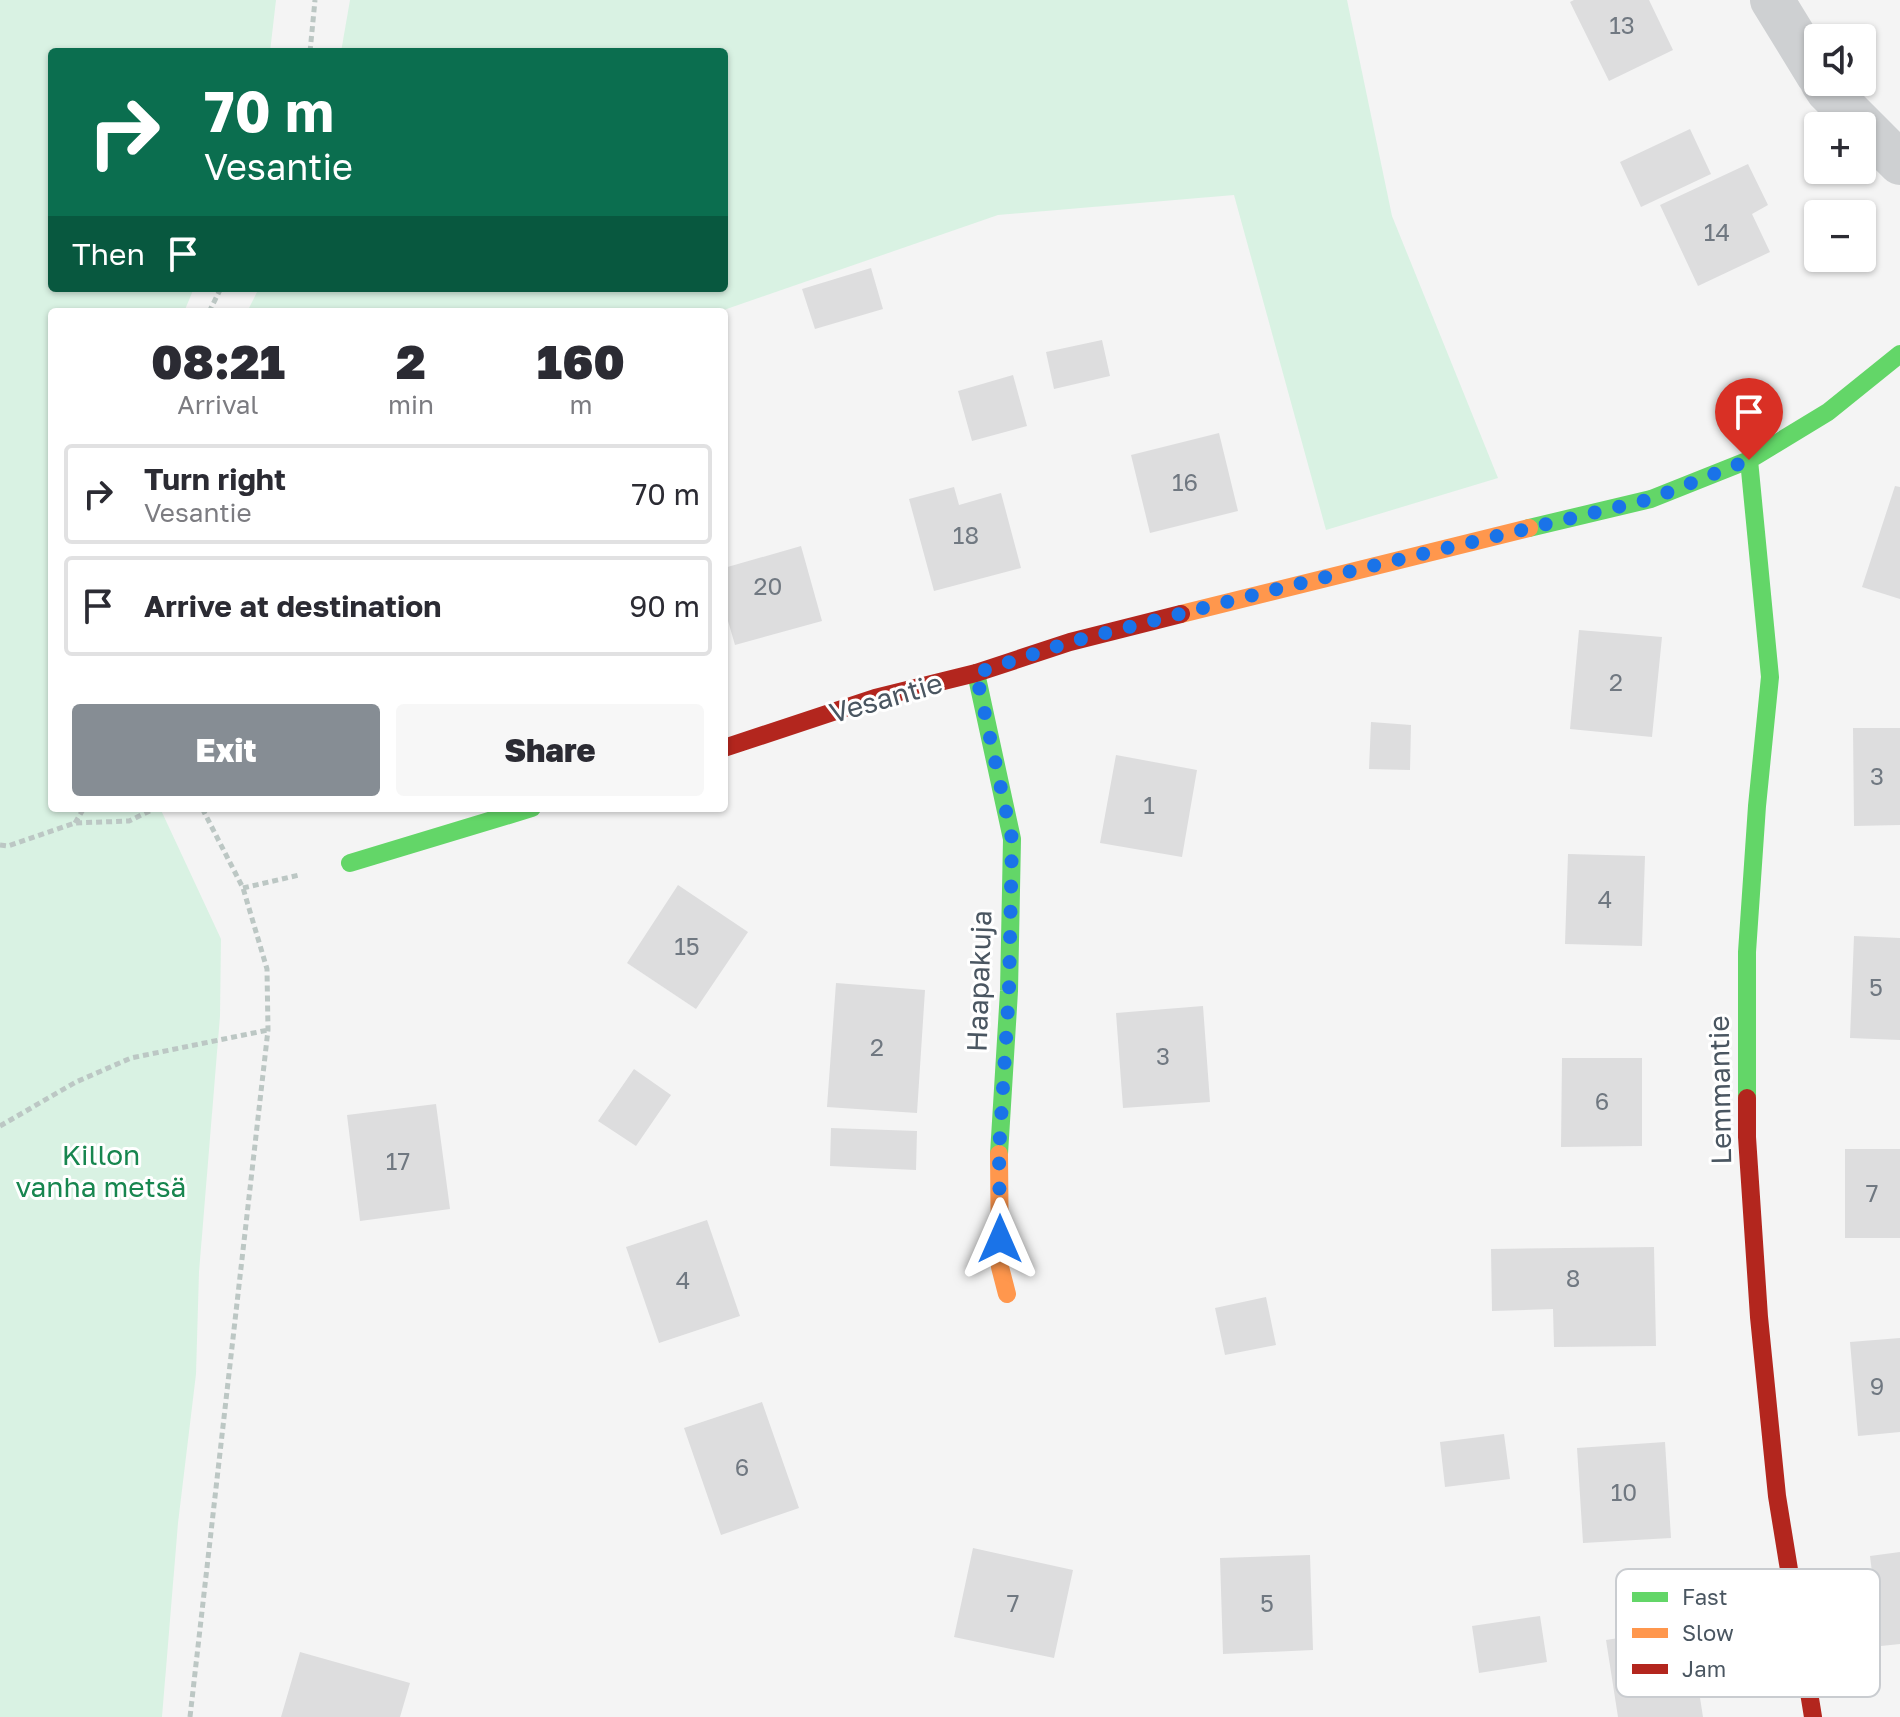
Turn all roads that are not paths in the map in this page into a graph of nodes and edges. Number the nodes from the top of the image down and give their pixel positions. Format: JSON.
{"nodes":[{"id":1,"x":1772,"y":0,"type":"edge"},
{"id":2,"x":1804,"y":52,"type":"edge"},
{"id":3,"x":1833,"y":96,"type":"edge"},
{"id":4,"x":1900,"y":163,"type":"edge"},
{"id":5,"x":1900,"y":354,"type":"edge"},
{"id":6,"x":1749,"y":460,"type":"junction"},
{"id":7,"x":976,"y":673,"type":"junction"},
{"id":8,"x":728,"y":747,"type":"edge"},
{"id":9,"x":519,"y":812,"type":"edge"},
{"id":10,"x":350,"y":863,"type":"dead end"},
{"id":11,"x":1007,"y":1294,"type":"dead end"},
{"id":12,"x":1789,"y":1569,"type":"edge"},
{"id":13,"x":1810,"y":1697,"type":"edge"},
{"id":14,"x":1813,"y":1717,"type":"edge"}],
"edges":[{"from":1,"to":2,"type":"street"},
{"from":3,"to":4,"type":"street"},
{"from":5,"to":6,"type":"street","name":"Vesantie"},
{"from":6,"to":7,"type":"street","name":"Vesantie"},
{"from":6,"to":12,"type":"street","name":"Lemmantie"},
{"from":7,"to":8,"type":"street","name":"Vesantie"},
{"from":7,"to":11,"type":"street","name":"Haapakuja"},
{"from":9,"to":10,"type":"street"},
{"from":13,"to":14,"type":"street","name":"Lemmantie"}]}
